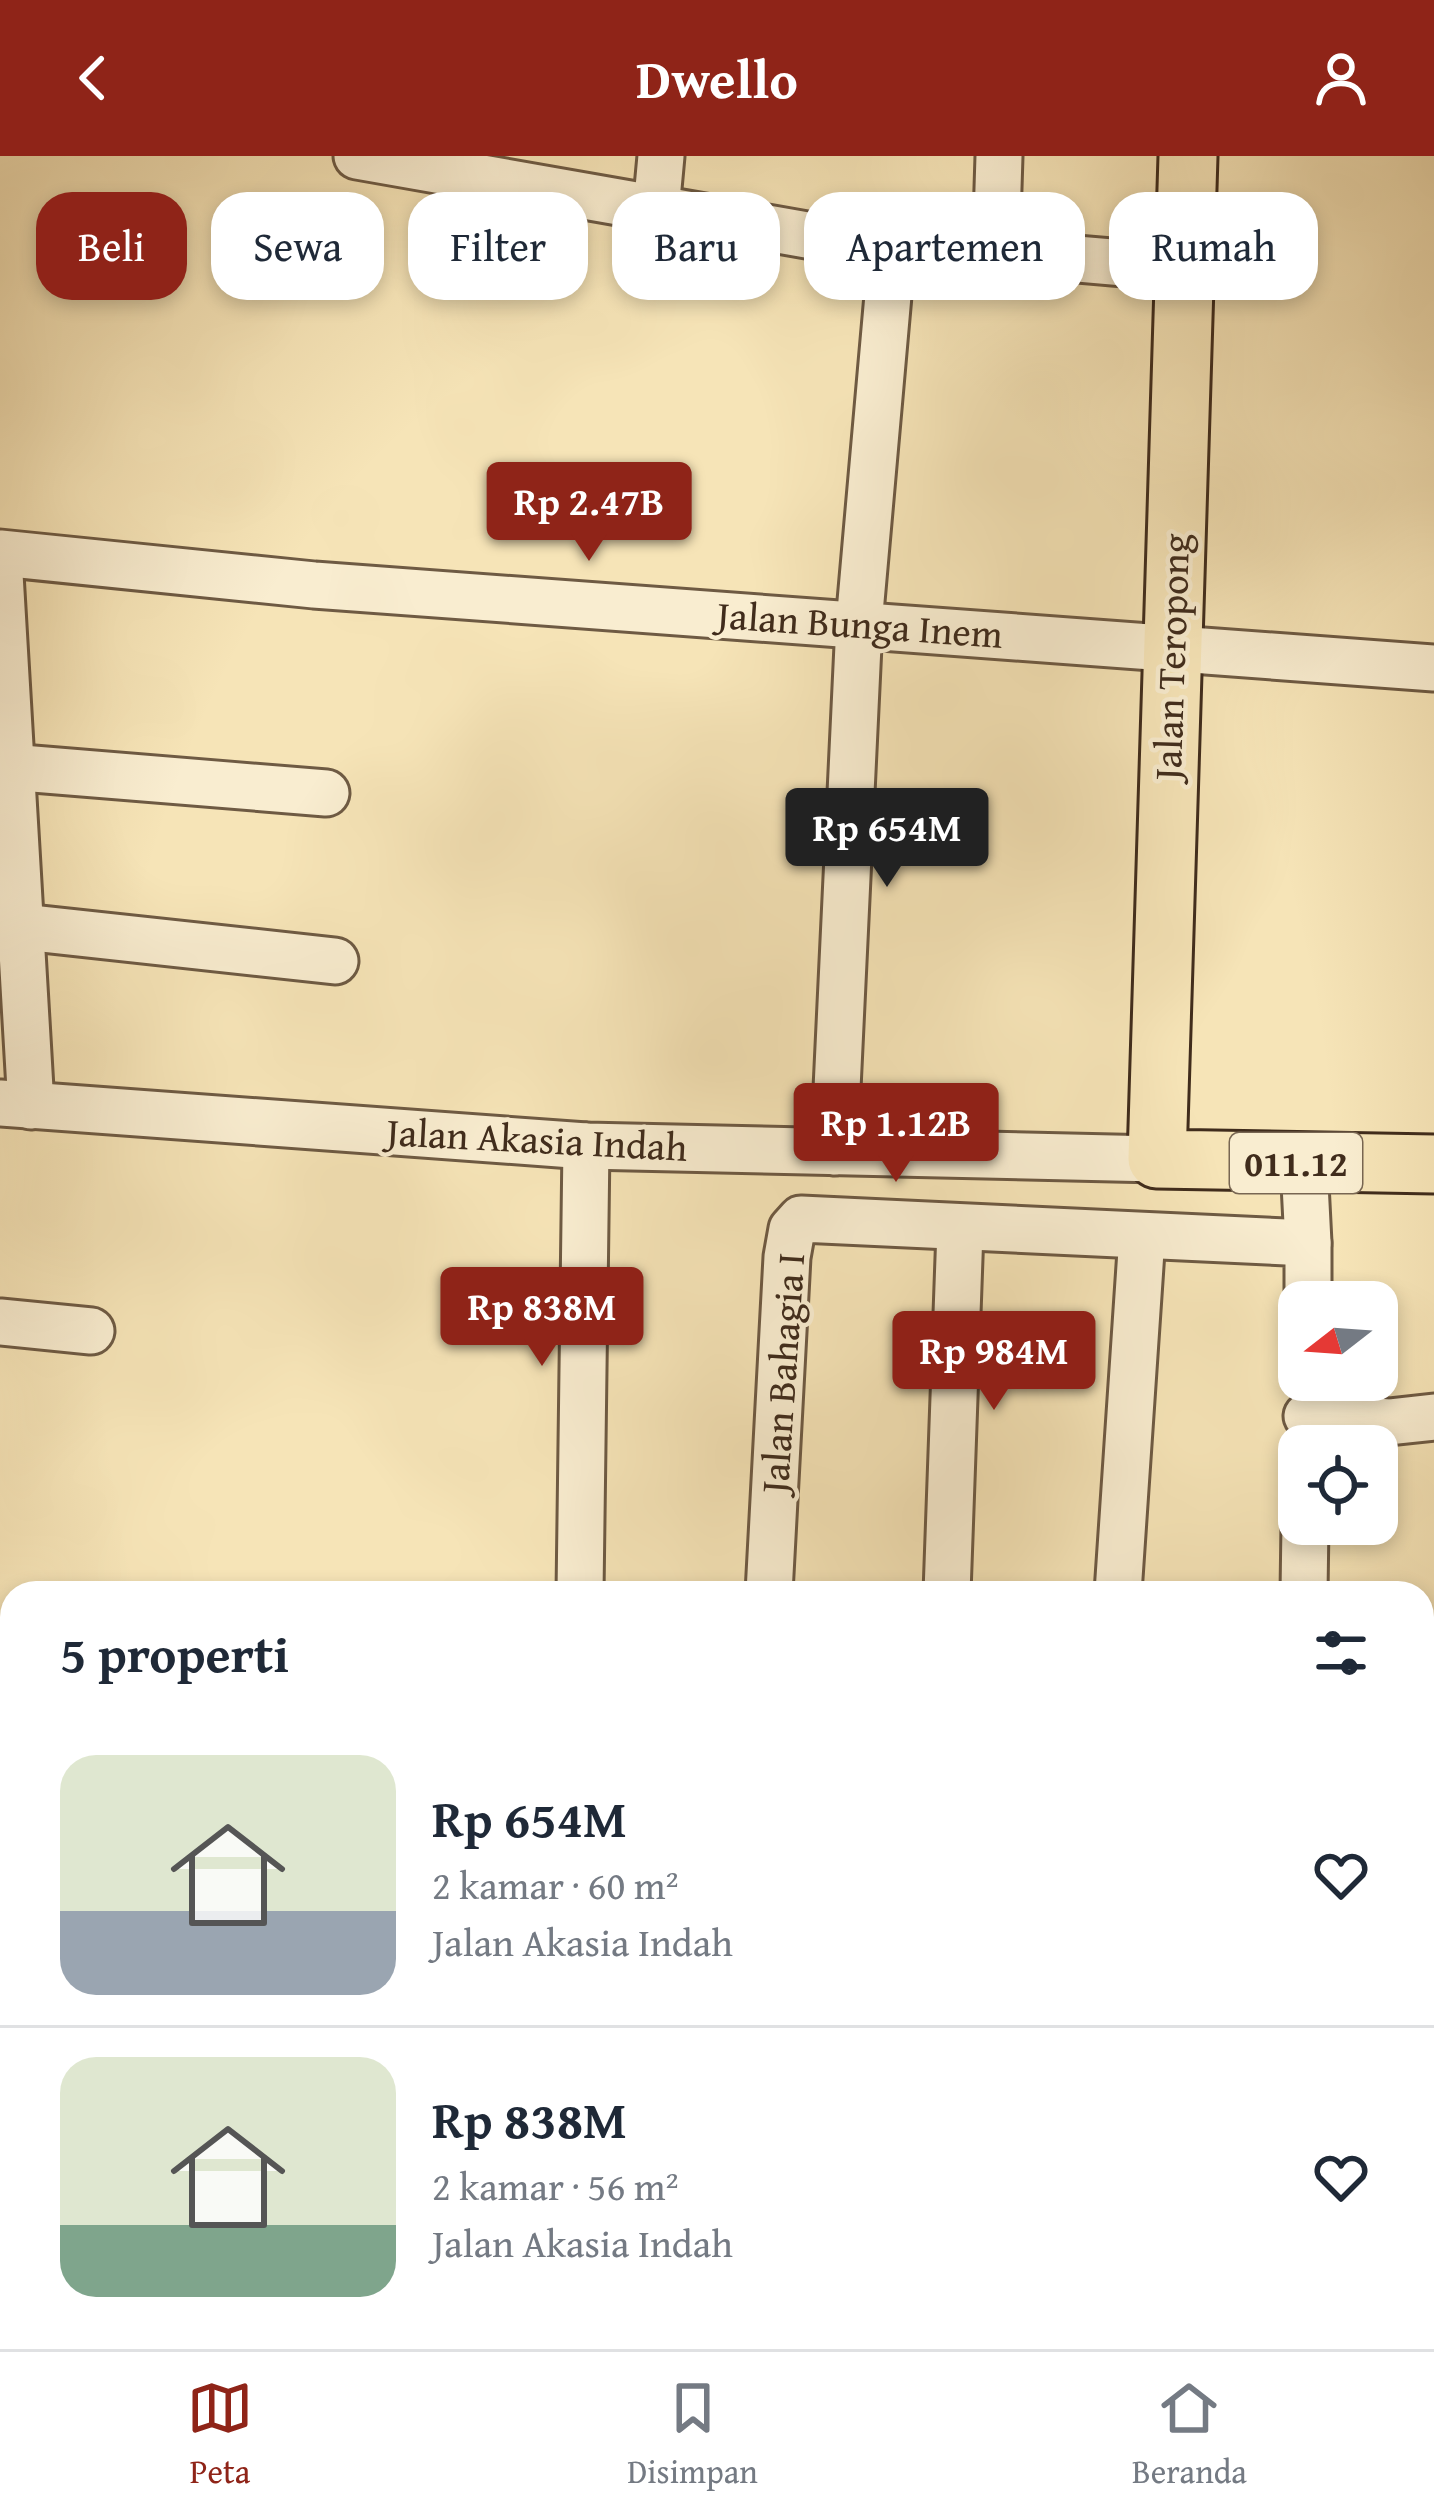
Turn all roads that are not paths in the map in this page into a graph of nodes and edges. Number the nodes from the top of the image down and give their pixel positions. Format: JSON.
{"nodes":[{"id":1,"x":357,"y":156,"type":"edge"},
{"id":2,"x":661,"y":156,"type":"edge"},
{"id":3,"x":999,"y":156,"type":"edge"},
{"id":4,"x":1188,"y":156,"type":"edge"},
{"id":5,"x":490,"y":169,"type":"edge"},
{"id":6,"x":658,"y":192,"type":"edge"},
{"id":7,"x":998,"y":192,"type":"edge"},
{"id":8,"x":1186,"y":192,"type":"edge"},
{"id":9,"x":612,"y":199,"type":"edge"},
{"id":10,"x":888,"y":300,"type":"edge"},
{"id":11,"x":1181,"y":300,"type":"edge"},
{"id":12,"x":0,"y":553,"type":"edge"},
{"id":13,"x":0,"y":574,"type":"edge"},
{"id":14,"x":860,"y":624,"type":"junction"},
{"id":15,"x":1172,"y":646,"type":"junction"},
{"id":16,"x":1434,"y":668,"type":"edge"},
{"id":17,"x":9,"y":767,"type":"junction"},
{"id":18,"x":326,"y":793,"type":"dead end"},
{"id":19,"x":23,"y":927,"type":"junction"},
{"id":20,"x":335,"y":961,"type":"dead end"},
{"id":21,"x":15,"y":1104,"type":"edge"},
{"id":22,"x":586,"y":1146,"type":"junction"},
{"id":23,"x":833,"y":1152,"type":"junction"},
{"id":24,"x":1157,"y":1159,"type":"junction"},
{"id":25,"x":1304,"y":1164,"type":"junction"},
{"id":26,"x":1434,"y":1164,"type":"edge"},
{"id":27,"x":961,"y":1230,"type":"junction"},
{"id":28,"x":1142,"y":1236,"type":"junction"},
{"id":29,"x":1308,"y":1244,"type":"junction"},
{"id":30,"x":1307,"y":1281,"type":"edge"},
{"id":31,"x":0,"y":1322,"type":"edge"},
{"id":32,"x":92,"y":1331,"type":"dead end"},
{"id":33,"x":0,"y":1339,"type":"edge"},
{"id":34,"x":1306,"y":1414,"type":"edge"},
{"id":35,"x":1434,"y":1417,"type":"edge"},
{"id":36,"x":1305,"y":1545,"type":"edge"},
{"id":37,"x":580,"y":1581,"type":"edge"},
{"id":38,"x":770,"y":1581,"type":"edge"},
{"id":39,"x":947,"y":1581,"type":"edge"},
{"id":40,"x":1119,"y":1581,"type":"edge"},
{"id":41,"x":1304,"y":1581,"type":"edge"}],
"edges":[{"from":1,"to":5,"type":"street"},
{"from":2,"to":6,"type":"street"},
{"from":3,"to":7,"type":"street"},
{"from":4,"to":8,"type":"main road","name":"Jalan Teropong"},
{"from":5,"to":9,"type":"street"},
{"from":10,"to":14,"type":"street"},
{"from":11,"to":15,"type":"main road","name":"Jalan Teropong"},
{"from":12,"to":14,"type":"street","name":"Jalan Bunga Inem"},
{"from":13,"to":17,"type":"street"},
{"from":14,"to":15,"type":"street","name":"Jalan Bunga Inem"},
{"from":14,"to":23,"type":"street"},
{"from":15,"to":16,"type":"street","name":"Jalan Bunga Inem"},
{"from":15,"to":24,"type":"main road","name":"Jalan Teropong"},
{"from":17,"to":18,"type":"street"},
{"from":17,"to":19,"type":"street"},
{"from":19,"to":20,"type":"street"},
{"from":19,"to":21,"type":"street"},
{"from":21,"to":22,"type":"street","name":"Jalan Akasia Indah"},
{"from":22,"to":23,"type":"street","name":"Jalan Akasia Indah"},
{"from":22,"to":37,"type":"street"},
{"from":23,"to":24,"type":"street","name":"Jalan Akasia Indah"},
{"from":24,"to":25,"type":"main road","name":"Jalan Akasia Indah","number":"011.12"},
{"from":25,"to":26,"type":"main road","name":"Jalan Akasia Indah","number":"011.12"},
{"from":25,"to":29,"type":"street"},
{"from":27,"to":28,"type":"street","name":"Jalan Bahagia I"},
{"from":27,"to":38,"type":"street","name":"Jalan Bahagia I"},
{"from":27,"to":39,"type":"street"},
{"from":28,"to":29,"type":"street","name":"Jalan Bahagia I"},
{"from":28,"to":40,"type":"street"},
{"from":29,"to":30,"type":"street"},
{"from":31,"to":32,"type":"street"},
{"from":31,"to":33,"type":"street"},
{"from":34,"to":35,"type":"street"},
{"from":36,"to":41,"type":"street"}]}
